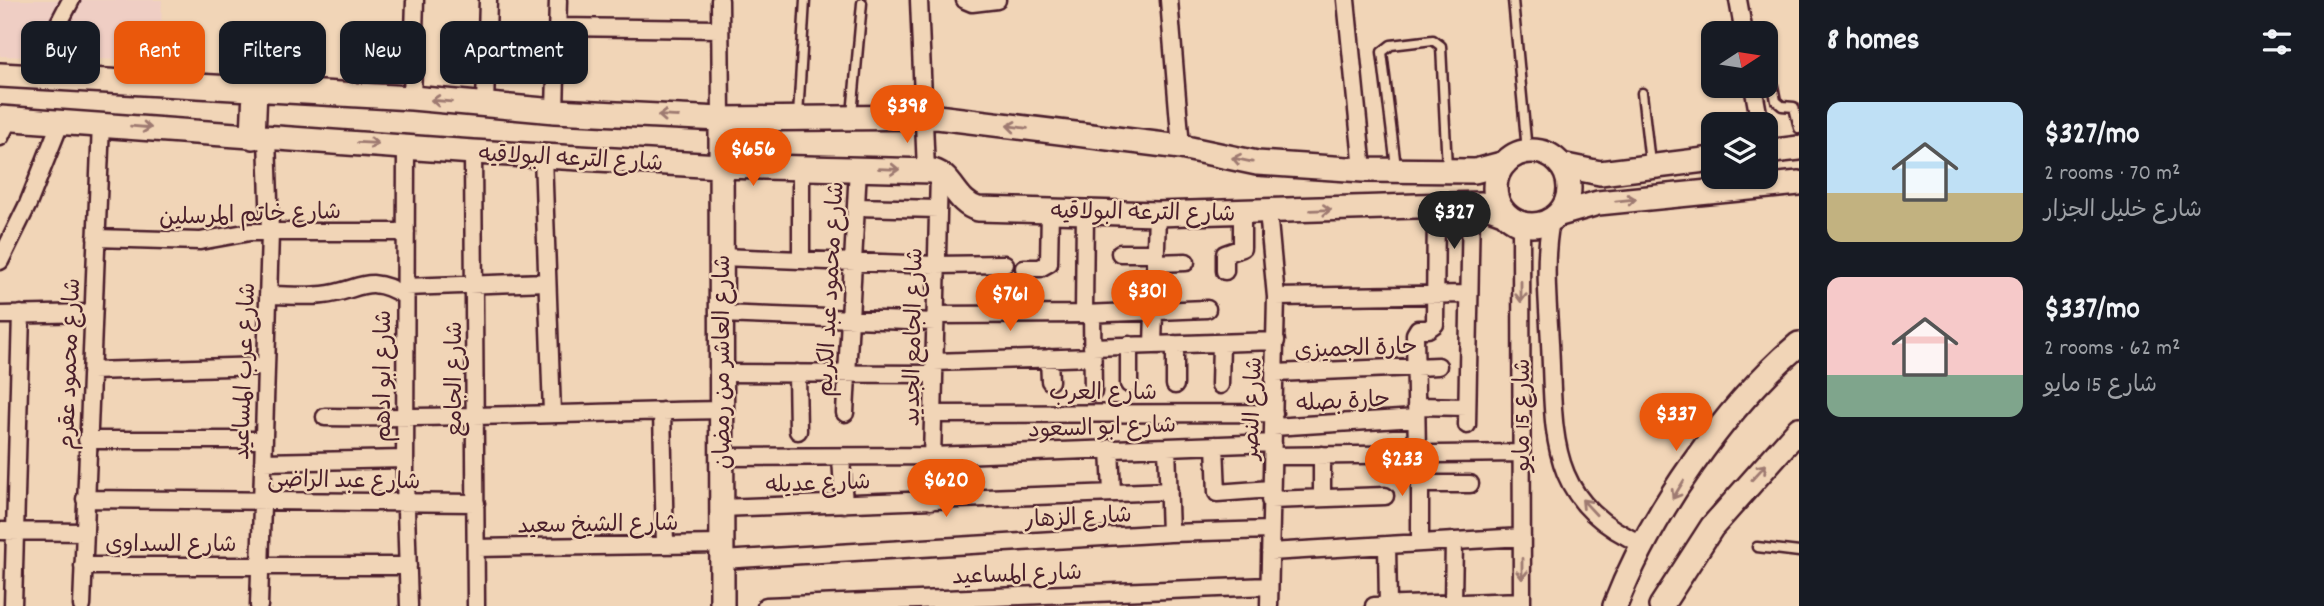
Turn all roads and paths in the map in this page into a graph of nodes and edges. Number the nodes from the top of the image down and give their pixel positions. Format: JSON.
{"nodes":[{"id":1,"x":71,"y":0,"type":"edge"},
{"id":2,"x":415,"y":0,"type":"edge"},
{"id":3,"x":488,"y":0,"type":"edge"},
{"id":4,"x":558,"y":0,"type":"edge"},
{"id":5,"x":720,"y":0,"type":"edge"},
{"id":6,"x":805,"y":0,"type":"edge"},
{"id":7,"x":919,"y":0,"type":"edge"},
{"id":8,"x":965,"y":0,"type":"edge"},
{"id":9,"x":998,"y":0,"type":"edge"},
{"id":10,"x":1169,"y":0,"type":"edge"},
{"id":11,"x":1346,"y":0,"type":"edge"},
{"id":12,"x":1513,"y":0,"type":"edge"},
{"id":13,"x":1738,"y":0,"type":"edge"},
{"id":14,"x":862,"y":3,"type":"dead end"},
{"id":15,"x":60,"y":21,"type":"edge"},
{"id":16,"x":558,"y":21,"type":"edge"},
{"id":17,"x":1742,"y":21,"type":"edge"},
{"id":18,"x":588,"y":27,"type":"edge"},
{"id":19,"x":719,"y":29,"type":"junction"},
{"id":20,"x":0,"y":75,"type":"edge"},
{"id":21,"x":21,"y":76,"type":"edge"},
{"id":22,"x":100,"y":80,"type":"edge"},
{"id":23,"x":556,"y":84,"type":"edge"},
{"id":24,"x":255,"y":89,"type":"junction"},
{"id":25,"x":1642,"y":93,"type":"dead end"},
{"id":26,"x":412,"y":98,"type":"junction"},
{"id":27,"x":1775,"y":98,"type":"edge"},
{"id":28,"x":485,"y":105,"type":"junction"},
{"id":29,"x":555,"y":111,"type":"junction"},
{"id":30,"x":925,"y":117,"type":"junction"},
{"id":31,"x":797,"y":118,"type":"junction"},
{"id":32,"x":852,"y":118,"type":"junction"},
{"id":33,"x":721,"y":119,"type":"junction"},
{"id":34,"x":61,"y":121,"type":"junction"},
{"id":35,"x":101,"y":123,"type":"junction"},
{"id":36,"x":3,"y":125,"type":"edge"},
{"id":37,"x":1799,"y":128,"type":"edge"},
{"id":38,"x":260,"y":137,"type":"junction"},
{"id":39,"x":406,"y":145,"type":"junction"},
{"id":40,"x":1181,"y":147,"type":"junction"},
{"id":41,"x":1799,"y":148,"type":"edge"},
{"id":42,"x":1527,"y":151,"type":"junction"},
{"id":43,"x":1778,"y":151,"type":"edge"},
{"id":44,"x":473,"y":152,"type":"junction"},
{"id":45,"x":543,"y":156,"type":"junction"},
{"id":46,"x":1701,"y":161,"type":"edge"},
{"id":47,"x":1505,"y":163,"type":"junction"},
{"id":48,"x":1561,"y":165,"type":"junction"},
{"id":49,"x":720,"y":166,"type":"junction"},
{"id":50,"x":801,"y":167,"type":"junction"},
{"id":51,"x":1651,"y":167,"type":"junction"},
{"id":52,"x":858,"y":168,"type":"junction"},
{"id":53,"x":1363,"y":170,"type":"junction"},
{"id":54,"x":1396,"y":170,"type":"junction"},
{"id":55,"x":1448,"y":171,"type":"junction"},
{"id":56,"x":933,"y":172,"type":"junction"},
{"id":57,"x":1799,"y":183,"type":"edge"},
{"id":58,"x":1471,"y":205,"type":"junction"},
{"id":59,"x":1436,"y":206,"type":"junction"},
{"id":60,"x":856,"y":207,"type":"junction"},
{"id":61,"x":938,"y":209,"type":"junction"},
{"id":62,"x":1050,"y":210,"type":"junction"},
{"id":63,"x":1086,"y":211,"type":"junction"},
{"id":64,"x":1268,"y":211,"type":"junction"},
{"id":65,"x":1242,"y":212,"type":"junction"},
{"id":66,"x":1157,"y":214,"type":"junction"},
{"id":67,"x":1556,"y":217,"type":"junction"},
{"id":68,"x":1512,"y":218,"type":"junction"},
{"id":69,"x":405,"y":232,"type":"junction"},
{"id":70,"x":270,"y":233,"type":"junction"},
{"id":71,"x":96,"y":238,"type":"junction"},
{"id":72,"x":1121,"y":253,"type":"dead end"},
{"id":73,"x":721,"y":257,"type":"junction"},
{"id":74,"x":1156,"y":258,"type":"junction"},
{"id":75,"x":802,"y":260,"type":"junction"},
{"id":76,"x":0,"y":261,"type":"edge"},
{"id":77,"x":853,"y":262,"type":"junction"},
{"id":78,"x":1186,"y":262,"type":"dead end"},
{"id":79,"x":1005,"y":264,"type":"dead end"},
{"id":80,"x":936,"y":265,"type":"junction"},
{"id":81,"x":1024,"y":268,"type":"dead end"},
{"id":82,"x":1225,"y":271,"type":"dead end"},
{"id":83,"x":546,"y":282,"type":"junction"},
{"id":84,"x":476,"y":283,"type":"junction"},
{"id":85,"x":405,"y":292,"type":"junction"},
{"id":86,"x":1469,"y":294,"type":"junction"},
{"id":87,"x":268,"y":295,"type":"junction"},
{"id":88,"x":1435,"y":295,"type":"junction"},
{"id":89,"x":1384,"y":296,"type":"junction"},
{"id":90,"x":1276,"y":298,"type":"junction"},
{"id":91,"x":1207,"y":309,"type":"dead end"},
{"id":92,"x":1154,"y":311,"type":"junction"},
{"id":93,"x":93,"y":313,"type":"junction"},
{"id":94,"x":1384,"y":313,"type":"dead end"},
{"id":95,"x":21,"y":314,"type":"junction"},
{"id":96,"x":721,"y":314,"type":"junction"},
{"id":97,"x":1088,"y":314,"type":"junction"},
{"id":98,"x":0,"y":315,"type":"edge"},
{"id":99,"x":850,"y":318,"type":"junction"},
{"id":100,"x":935,"y":318,"type":"junction"},
{"id":101,"x":1276,"y":341,"type":"junction"},
{"id":102,"x":1221,"y":343,"type":"junction"},
{"id":103,"x":1175,"y":344,"type":"junction"},
{"id":104,"x":1799,"y":344,"type":"edge"},
{"id":105,"x":1129,"y":345,"type":"junction"},
{"id":106,"x":1153,"y":345,"type":"junction"},
{"id":107,"x":1092,"y":352,"type":"junction"},
{"id":108,"x":1049,"y":359,"type":"junction"},
{"id":109,"x":266,"y":366,"type":"junction"},
{"id":110,"x":1438,"y":366,"type":"dead end"},
{"id":111,"x":1416,"y":367,"type":"junction"},
{"id":112,"x":934,"y":368,"type":"junction"},
{"id":113,"x":90,"y":371,"type":"junction"},
{"id":114,"x":721,"y":373,"type":"junction"},
{"id":115,"x":797,"y":373,"type":"junction"},
{"id":116,"x":847,"y":373,"type":"junction"},
{"id":117,"x":1276,"y":373,"type":"junction"},
{"id":118,"x":1050,"y":381,"type":"dead end"},
{"id":119,"x":1129,"y":384,"type":"dead end"},
{"id":120,"x":1175,"y":385,"type":"dead end"},
{"id":121,"x":1220,"y":385,"type":"dead end"},
{"id":122,"x":1093,"y":392,"type":"dead end"},
{"id":123,"x":1467,"y":407,"type":"junction"},
{"id":124,"x":722,"y":410,"type":"junction"},
{"id":125,"x":662,"y":411,"type":"junction"},
{"id":126,"x":1416,"y":412,"type":"junction"},
{"id":127,"x":552,"y":413,"type":"junction"},
{"id":128,"x":845,"y":413,"type":"dead end"},
{"id":129,"x":476,"y":414,"type":"junction"},
{"id":130,"x":933,"y":415,"type":"junction"},
{"id":131,"x":325,"y":418,"type":"dead end"},
{"id":132,"x":405,"y":419,"type":"junction"},
{"id":133,"x":1467,"y":425,"type":"dead end"},
{"id":134,"x":1799,"y":429,"type":"edge"},
{"id":135,"x":798,"y":431,"type":"dead end"},
{"id":136,"x":1273,"y":435,"type":"junction"},
{"id":137,"x":88,"y":440,"type":"junction"},
{"id":138,"x":264,"y":440,"type":"junction"},
{"id":139,"x":1215,"y":445,"type":"junction"},
{"id":140,"x":1167,"y":447,"type":"junction"},
{"id":141,"x":1110,"y":448,"type":"junction"},
{"id":142,"x":1419,"y":453,"type":"junction"},
{"id":143,"x":1521,"y":453,"type":"junction"},
{"id":144,"x":1322,"y":455,"type":"junction"},
{"id":145,"x":932,"y":456,"type":"junction"},
{"id":146,"x":721,"y":457,"type":"junction"},
{"id":147,"x":841,"y":458,"type":"junction"},
{"id":148,"x":405,"y":459,"type":"junction"},
{"id":149,"x":263,"y":462,"type":"junction"},
{"id":150,"x":1420,"y":484,"type":"junction"},
{"id":151,"x":1470,"y":484,"type":"dead end"},
{"id":152,"x":1169,"y":491,"type":"junction"},
{"id":153,"x":1112,"y":493,"type":"junction"},
{"id":154,"x":1271,"y":495,"type":"junction"},
{"id":155,"x":1385,"y":496,"type":"dead end"},
{"id":156,"x":1322,"y":498,"type":"junction"},
{"id":157,"x":85,"y":499,"type":"junction"},
{"id":158,"x":262,"y":501,"type":"junction"},
{"id":159,"x":931,"y":501,"type":"junction"},
{"id":160,"x":407,"y":502,"type":"junction"},
{"id":161,"x":476,"y":503,"type":"junction"},
{"id":162,"x":844,"y":504,"type":"junction"},
{"id":163,"x":722,"y":508,"type":"junction"},
{"id":164,"x":1270,"y":530,"type":"junction"},
{"id":165,"x":8,"y":532,"type":"edge"},
{"id":166,"x":84,"y":533,"type":"junction"},
{"id":167,"x":1170,"y":533,"type":"junction"},
{"id":168,"x":1522,"y":537,"type":"junction"},
{"id":169,"x":1454,"y":541,"type":"junction"},
{"id":170,"x":1420,"y":543,"type":"junction"},
{"id":171,"x":665,"y":545,"type":"junction"},
{"id":172,"x":1387,"y":545,"type":"junction"},
{"id":173,"x":1644,"y":545,"type":"junction"},
{"id":174,"x":1757,"y":547,"type":"dead end"},
{"id":175,"x":476,"y":548,"type":"junction"},
{"id":176,"x":722,"y":552,"type":"junction"},
{"id":177,"x":1270,"y":552,"type":"junction"},
{"id":178,"x":1799,"y":552,"type":"edge"},
{"id":179,"x":260,"y":565,"type":"junction"},
{"id":180,"x":408,"y":565,"type":"junction"},
{"id":181,"x":83,"y":566,"type":"junction"},
{"id":182,"x":1269,"y":586,"type":"junction"},
{"id":183,"x":1153,"y":598,"type":"edge"},
{"id":184,"x":1453,"y":603,"type":"junction"},
{"id":185,"x":1522,"y":603,"type":"edge"},
{"id":186,"x":1388,"y":605,"type":"edge"},
{"id":187,"x":13,"y":606,"type":"edge"},
{"id":188,"x":82,"y":606,"type":"edge"},
{"id":189,"x":259,"y":606,"type":"edge"},
{"id":190,"x":409,"y":606,"type":"edge"},
{"id":191,"x":476,"y":606,"type":"edge"},
{"id":192,"x":722,"y":606,"type":"edge"},
{"id":193,"x":766,"y":606,"type":"edge"},
{"id":194,"x":1269,"y":606,"type":"edge"},
{"id":195,"x":1374,"y":606,"type":"edge"},
{"id":196,"x":1615,"y":606,"type":"edge"},
{"id":197,"x":1661,"y":606,"type":"edge"}],
"edges":[{"from":1,"to":15,"type":"street"},
{"from":2,"to":26,"type":"street"},
{"from":3,"to":28,"type":"street"},
{"from":4,"to":16,"type":"street"},
{"from":5,"to":19,"type":"street"},
{"from":6,"to":31,"type":"lane"},
{"from":7,"to":30,"type":"street","name":"شارع الجامع الجديد"},
{"from":8,"to":9,"type":"street"},
{"from":10,"to":40,"type":"street"},
{"from":11,"to":53,"type":"street"},
{"from":12,"to":42,"type":"lane"},
{"from":13,"to":17,"type":"street"},
{"from":14,"to":32,"type":"lane"},
{"from":18,"to":19,"type":"street"},
{"from":19,"to":33,"type":"street"},
{"from":20,"to":21,"type":"street","name":"شارع الترعه البولاقيه"},
{"from":22,"to":24,"type":"street","name":"شارع الترعه البولاقيه"},
{"from":23,"to":29,"type":"street"},
{"from":24,"to":26,"type":"street","name":"شارع الترعه البولاقيه"},
{"from":24,"to":38,"type":"street"},
{"from":25,"to":51,"type":"lane"},
{"from":28,"to":26,"type":"street","name":"شارع الترعه البولاقيه","one_way":true},
{"from":27,"to":37,"type":"lane"},
{"from":28,"to":29,"type":"street","name":"شارع الترعه البولاقيه"},
{"from":33,"to":29,"type":"street","name":"شارع الترعه البولاقيه","one_way":true},
{"from":30,"to":32,"type":"street","name":"شارع الترعه البولاقيه"},
{"from":40,"to":30,"type":"street","name":"شارع الترعه البولاقيه","one_way":true},
{"from":30,"to":56,"type":"street","name":"شارع الجامع الجديد"},
{"from":31,"to":32,"type":"street","name":"شارع الترعه البولاقيه"},
{"from":31,"to":33,"type":"street","name":"شارع الترعه البولاقيه"},
{"from":33,"to":49,"type":"street","name":"شارع العاشر من رمضان"},
{"from":34,"to":35,"type":"street","name":"شارع الترعه البولاقيه"},
{"from":34,"to":36,"type":"street","name":"شارع الترعه البولاقيه"},
{"from":34,"to":76,"type":"street"},
{"from":35,"to":38,"type":"street","name":"شارع الترعه البولاقيه","one_way":true},
{"from":35,"to":71,"type":"street","name":"شارع محمود عقرم"},
{"from":38,"to":39,"type":"street","name":"شارع الترعه البولاقيه","one_way":true},
{"from":38,"to":70,"type":"street","name":"شارع عرب المساعيد"},
{"from":39,"to":44,"type":"street","name":"شارع الترعه البولاقيه"},
{"from":39,"to":69,"type":"street","name":"شارع ابو ادهم"},
{"from":53,"to":40,"type":"street","name":"شارع الترعه البولاقيه","one_way":true},
{"from":41,"to":43,"type":"street"},
{"from":42,"to":47,"type":"street"},
{"from":42,"to":48,"type":"street"},
{"from":44,"to":45,"type":"street","name":"شارع الترعه البولاقيه"},
{"from":44,"to":84,"type":"street","name":"شارع الجامع"},
{"from":45,"to":49,"type":"street","name":"شارع الترعه البولاقيه"},
{"from":45,"to":83,"type":"street"},
{"from":46,"to":51,"type":"street"},
{"from":47,"to":55,"type":"street","name":"شارع الترعه البولاقيه"},
{"from":47,"to":68,"type":"street"},
{"from":48,"to":51,"type":"street"},
{"from":48,"to":67,"type":"street"},
{"from":49,"to":50,"type":"street","name":"شارع الترعه البولاقيه"},
{"from":49,"to":73,"type":"street","name":"شارع العاشر من رمضان"},
{"from":50,"to":52,"type":"street","name":"شارع الترعه البولاقيه"},
{"from":50,"to":75,"type":"street"},
{"from":52,"to":56,"type":"street","name":"شارع الترعه البولاقيه","one_way":true},
{"from":52,"to":60,"type":"street","name":"شارع محمود عبد الكريم"},
{"from":53,"to":54,"type":"street","name":"شارع الترعه البولاقيه"},
{"from":54,"to":55,"type":"street","name":"شارع الترعه البولاقيه"},
{"from":54,"to":55,"type":"lane"},
{"from":56,"to":61,"type":"street","name":"شارع الجامع الجديد"},
{"from":56,"to":62,"type":"street","name":"شارع الترعه البولاقيه"},
{"from":67,"to":57,"type":"street","one_way":true},
{"from":58,"to":59,"type":"street","name":"شارع الترعه البولاقيه"},
{"from":58,"to":68,"type":"street","name":"شارع الترعه البولاقيه"},
{"from":58,"to":86,"type":"street"},
{"from":64,"to":59,"type":"street","name":"شارع الترعه البولاقيه","one_way":true},
{"from":59,"to":88,"type":"street"},
{"from":60,"to":61,"type":"street"},
{"from":60,"to":77,"type":"street","name":"شارع محمود عبد الكريم"},
{"from":61,"to":80,"type":"street","name":"شارع الجامع الجديد"},
{"from":62,"to":63,"type":"street","name":"شارع الترعه البولاقيه"},
{"from":62,"to":81,"type":"street"},
{"from":63,"to":66,"type":"street","name":"شارع الترعه البولاقيه"},
{"from":63,"to":97,"type":"street"},
{"from":64,"to":65,"type":"street","name":"شارع الترعه البولاقيه"},
{"from":64,"to":90,"type":"street","name":"شارع النصر"},
{"from":65,"to":66,"type":"street","name":"شارع الترعه البولاقيه"},
{"from":65,"to":82,"type":"street"},
{"from":66,"to":74,"type":"street"},
{"from":67,"to":68,"type":"street"},
{"from":173,"to":67,"type":"street","name":"شارع 15 مايو","one_way":true},
{"from":68,"to":143,"type":"street","name":"شارع 15 مايو","one_way":true},
{"from":69,"to":70,"type":"street","name":"شارع خاتم المرسلين"},
{"from":69,"to":85,"type":"street","name":"شارع ابو ادهم"},
{"from":70,"to":71,"type":"street","name":"شارع خاتم المرسلين"},
{"from":70,"to":87,"type":"street","name":"شارع عرب المساعيد"},
{"from":71,"to":93,"type":"street","name":"شارع محمود عقرم"},
{"from":72,"to":74,"type":"street"},
{"from":73,"to":75,"type":"street"},
{"from":73,"to":96,"type":"street","name":"شارع العاشر من رمضان"},
{"from":74,"to":78,"type":"street"},
{"from":74,"to":92,"type":"street"},
{"from":75,"to":77,"type":"street"},
{"from":77,"to":80,"type":"street"},
{"from":77,"to":99,"type":"street","name":"شارع محمود عبد الكريم"},
{"from":79,"to":80,"type":"street"},
{"from":80,"to":100,"type":"street","name":"شارع الجامع الجديد"},
{"from":83,"to":84,"type":"street"},
{"from":83,"to":127,"type":"street"},
{"from":84,"to":85,"type":"street"},
{"from":84,"to":129,"type":"street","name":"شارع الجامع"},
{"from":85,"to":87,"type":"street"},
{"from":85,"to":132,"type":"street","name":"شارع ابو ادهم"},
{"from":86,"to":88,"type":"street"},
{"from":86,"to":123,"type":"street"},
{"from":87,"to":109,"type":"street","name":"شارع عرب المساعيد"},
{"from":88,"to":89,"type":"street"},
{"from":88,"to":111,"type":"street"},
{"from":89,"to":90,"type":"street"},
{"from":89,"to":94,"type":"street"},
{"from":90,"to":101,"type":"street","name":"شارع النصر"},
{"from":91,"to":92,"type":"street"},
{"from":92,"to":97,"type":"street"},
{"from":92,"to":106,"type":"street"},
{"from":93,"to":95,"type":"street"},
{"from":93,"to":113,"type":"street","name":"شارع محمود عقرم"},
{"from":95,"to":98,"type":"street"},
{"from":95,"to":165,"type":"street"},
{"from":96,"to":99,"type":"street"},
{"from":96,"to":114,"type":"street","name":"شارع العاشر من رمضان"},
{"from":97,"to":100,"type":"street"},
{"from":97,"to":107,"type":"street"},
{"from":99,"to":100,"type":"street"},
{"from":99,"to":116,"type":"street","name":"شارع محمود عبد الكريم"},
{"from":100,"to":112,"type":"street","name":"شارع الجامع الجديد"},
{"from":101,"to":102,"type":"street"},
{"from":101,"to":117,"type":"street","name":"شارع النصر"},
{"from":102,"to":103,"type":"street"},
{"from":102,"to":121,"type":"street"},
{"from":103,"to":106,"type":"street"},
{"from":103,"to":120,"type":"street"},
{"from":104,"to":173,"type":"street","one_way":true},
{"from":105,"to":106,"type":"street"},
{"from":105,"to":107,"type":"street"},
{"from":105,"to":119,"type":"street"},
{"from":107,"to":108,"type":"street"},
{"from":107,"to":122,"type":"street"},
{"from":108,"to":112,"type":"street"},
{"from":108,"to":118,"type":"street"},
{"from":109,"to":113,"type":"street"},
{"from":109,"to":138,"type":"street","name":"شارع عرب المساعيد"},
{"from":110,"to":111,"type":"street","name":"حارة الجميزى"},
{"from":111,"to":117,"type":"street","name":"حارة الجميزى"},
{"from":111,"to":126,"type":"street"},
{"from":112,"to":116,"type":"street"},
{"from":112,"to":130,"type":"street","name":"شارع الجامع الجديد"},
{"from":113,"to":137,"type":"street","name":"شارع محمود عقرم"},
{"from":114,"to":115,"type":"street"},
{"from":114,"to":124,"type":"street","name":"شارع العاشر من رمضان"},
{"from":115,"to":116,"type":"street"},
{"from":115,"to":135,"type":"street"},
{"from":116,"to":128,"type":"street","name":"شارع محمود عبد الكريم"},
{"from":117,"to":136,"type":"street","name":"شارع النصر"},
{"from":123,"to":126,"type":"street","name":"حارة بصله"},
{"from":123,"to":133,"type":"street"},
{"from":124,"to":125,"type":"street"},
{"from":124,"to":146,"type":"street","name":"شارع العاشر من رمضان"},
{"from":125,"to":127,"type":"street"},
{"from":125,"to":171,"type":"street"},
{"from":126,"to":136,"type":"street","name":"حارة بصله"},
{"from":126,"to":142,"type":"street"},
{"from":127,"to":129,"type":"street"},
{"from":129,"to":132,"type":"street"},
{"from":129,"to":161,"type":"street","name":"شارع الجامع"},
{"from":130,"to":136,"type":"street","name":"شارع العرب"},
{"from":130,"to":145,"type":"street","name":"شارع الجامع الجديد"},
{"from":131,"to":132,"type":"street"},
{"from":132,"to":148,"type":"street","name":"شارع ابو ادهم"},
{"from":197,"to":134,"type":"street","one_way":true},
{"from":136,"to":139,"type":"street","name":"شارع ابو السعود"},
{"from":136,"to":144,"type":"street"},
{"from":136,"to":154,"type":"street","name":"شارع النصر"},
{"from":137,"to":138,"type":"street"},
{"from":137,"to":157,"type":"street","name":"شارع محمود عقرم"},
{"from":138,"to":149,"type":"street","name":"شارع عرب المساعيد"},
{"from":139,"to":140,"type":"street","name":"شارع ابو السعود"},
{"from":139,"to":154,"type":"street"},
{"from":140,"to":141,"type":"street","name":"شارع ابو السعود"},
{"from":140,"to":152,"type":"street"},
{"from":141,"to":145,"type":"street","name":"شارع ابو السعود"},
{"from":141,"to":153,"type":"street"},
{"from":142,"to":143,"type":"street"},
{"from":142,"to":144,"type":"street"},
{"from":142,"to":150,"type":"street"},
{"from":143,"to":168,"type":"street","name":"شارع 15 مايو"},
{"from":144,"to":156,"type":"street"},
{"from":145,"to":147,"type":"street","name":"شارع ابو السعود"},
{"from":145,"to":159,"type":"street","name":"شارع الجامع الجديد"},
{"from":146,"to":147,"type":"street","name":"شارع ابو السعود"},
{"from":146,"to":163,"type":"street","name":"شارع العاشر من رمضان"},
{"from":147,"to":162,"type":"street"},
{"from":148,"to":149,"type":"street"},
{"from":148,"to":160,"type":"street","name":"شارع ابو ادهم"},
{"from":149,"to":158,"type":"street","name":"شارع عرب المساعيد"},
{"from":150,"to":151,"type":"street"},
{"from":150,"to":170,"type":"street"},
{"from":152,"to":153,"type":"street","name":"شارع عديله"},
{"from":152,"to":167,"type":"street"},
{"from":153,"to":159,"type":"street","name":"شارع عديله"},
{"from":154,"to":156,"type":"street"},
{"from":154,"to":164,"type":"street","name":"شارع النصر"},
{"from":155,"to":156,"type":"street"},
{"from":157,"to":158,"type":"street","name":"شارع عبد الراضى"},
{"from":157,"to":166,"type":"street","name":"شارع محمود عقرم"},
{"from":158,"to":160,"type":"street","name":"شارع عبد الراضى"},
{"from":158,"to":179,"type":"street","name":"شارع عرب المساعيد"},
{"from":159,"to":162,"type":"street","name":"شارع عديله"},
{"from":160,"to":161,"type":"street","name":"شارع عبد الراضى"},
{"from":160,"to":180,"type":"street","name":"شارع ابو ادهم"},
{"from":161,"to":175,"type":"street","name":"شارع الجامع"},
{"from":162,"to":163,"type":"street","name":"شارع عديله"},
{"from":163,"to":176,"type":"street","name":"شارع العاشر من رمضان"},
{"from":164,"to":167,"type":"street","name":"شارع الزهار"},
{"from":164,"to":177,"type":"street","name":"شارع النصر"},
{"from":165,"to":166,"type":"street"},
{"from":165,"to":187,"type":"street"},
{"from":166,"to":181,"type":"street","name":"شارع محمود عقرم"},
{"from":167,"to":176,"type":"street","name":"شارع الزهار"},
{"from":168,"to":169,"type":"street"},
{"from":168,"to":185,"type":"street","name":"شارع 15 مايو","one_way":true},
{"from":169,"to":170,"type":"street"},
{"from":169,"to":184,"type":"street"},
{"from":170,"to":172,"type":"street"},
{"from":171,"to":175,"type":"street","name":"شارع الشيخ سعيد"},
{"from":171,"to":176,"type":"street","name":"شارع الشيخ سعيد"},
{"from":172,"to":177,"type":"street"},
{"from":172,"to":186,"type":"street"},
{"from":173,"to":196,"type":"street"},
{"from":174,"to":178,"type":"lane"},
{"from":175,"to":191,"type":"street","name":"شارع الجامع"},
{"from":176,"to":192,"type":"street","name":"شارع العاشر من رمضان"},
{"from":177,"to":182,"type":"street","name":"شارع النصر"},
{"from":179,"to":180,"type":"street","name":"شارع السداوى"},
{"from":179,"to":181,"type":"street","name":"شارع السداوى"},
{"from":179,"to":189,"type":"street","name":"شارع عرب المساعيد"},
{"from":180,"to":190,"type":"street","name":"شارع ابو ادهم"},
{"from":181,"to":188,"type":"street","name":"شارع محمود عقرم"},
{"from":182,"to":183,"type":"street","name":"شارع المساعيد"},
{"from":182,"to":194,"type":"street","name":"شارع النصر"},
{"from":183,"to":193,"type":"street","name":"شارع المساعيد"},
{"from":184,"to":185,"type":"street"},
{"from":184,"to":186,"type":"street"},
{"from":186,"to":195,"type":"street"}]}
